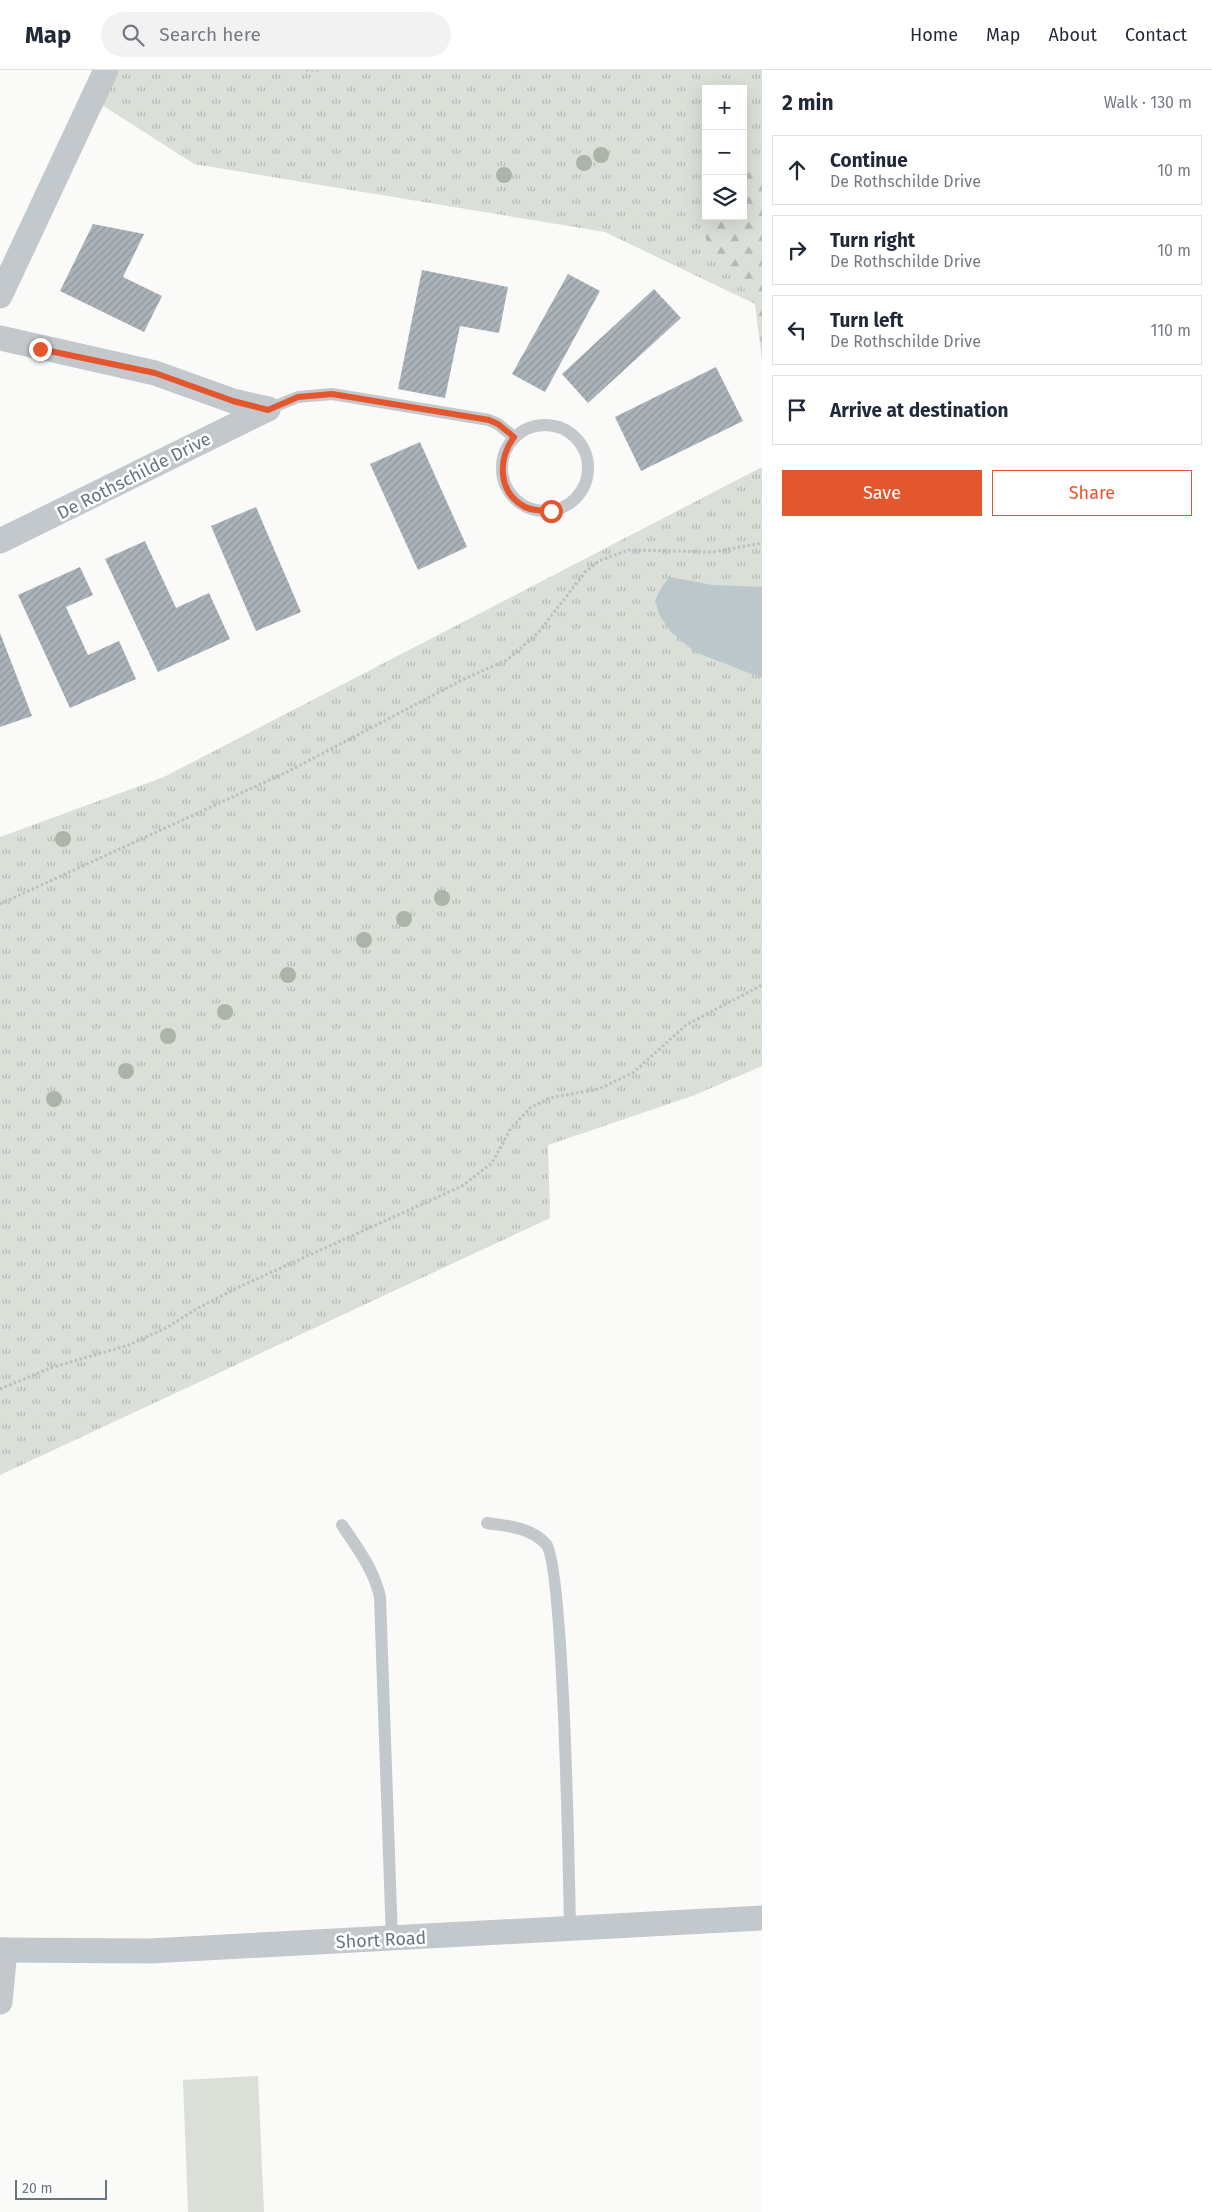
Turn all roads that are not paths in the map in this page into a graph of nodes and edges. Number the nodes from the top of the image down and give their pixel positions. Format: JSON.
{"nodes":[{"id":1,"x":106,"y":70,"type":"edge"},
{"id":2,"x":0,"y":296,"type":"edge"},
{"id":3,"x":0,"y":338,"type":"edge"},
{"id":4,"x":268,"y":410,"type":"junction"},
{"id":5,"x":514,"y":437,"type":"junction"},
{"id":6,"x":0,"y":542,"type":"edge"},
{"id":7,"x":487,"y":1523,"type":"dead end"},
{"id":8,"x":342,"y":1525,"type":"dead end"},
{"id":9,"x":762,"y":1918,"type":"edge"},
{"id":10,"x":570,"y":1928,"type":"junction"},
{"id":11,"x":392,"y":1940,"type":"junction"},
{"id":12,"x":2,"y":1950,"type":"edge"},
{"id":13,"x":0,"y":2002,"type":"edge"}],
"edges":[{"from":1,"to":2,"type":"street"},
{"from":3,"to":4,"type":"street"},
{"from":4,"to":5,"type":"lane","name":"De Rothschilde Drive"},
{"from":4,"to":6,"type":"street","name":"De Rothschilde Drive"},
{"from":5,"to":5,"type":"lane"},
{"from":7,"to":10,"type":"lane"},
{"from":8,"to":11,"type":"lane"},
{"from":9,"to":10,"type":"street","name":"Short Road"},
{"from":10,"to":11,"type":"street","name":"Short Road"},
{"from":11,"to":12,"type":"street","name":"Short Road"},
{"from":12,"to":13,"type":"street"}]}
